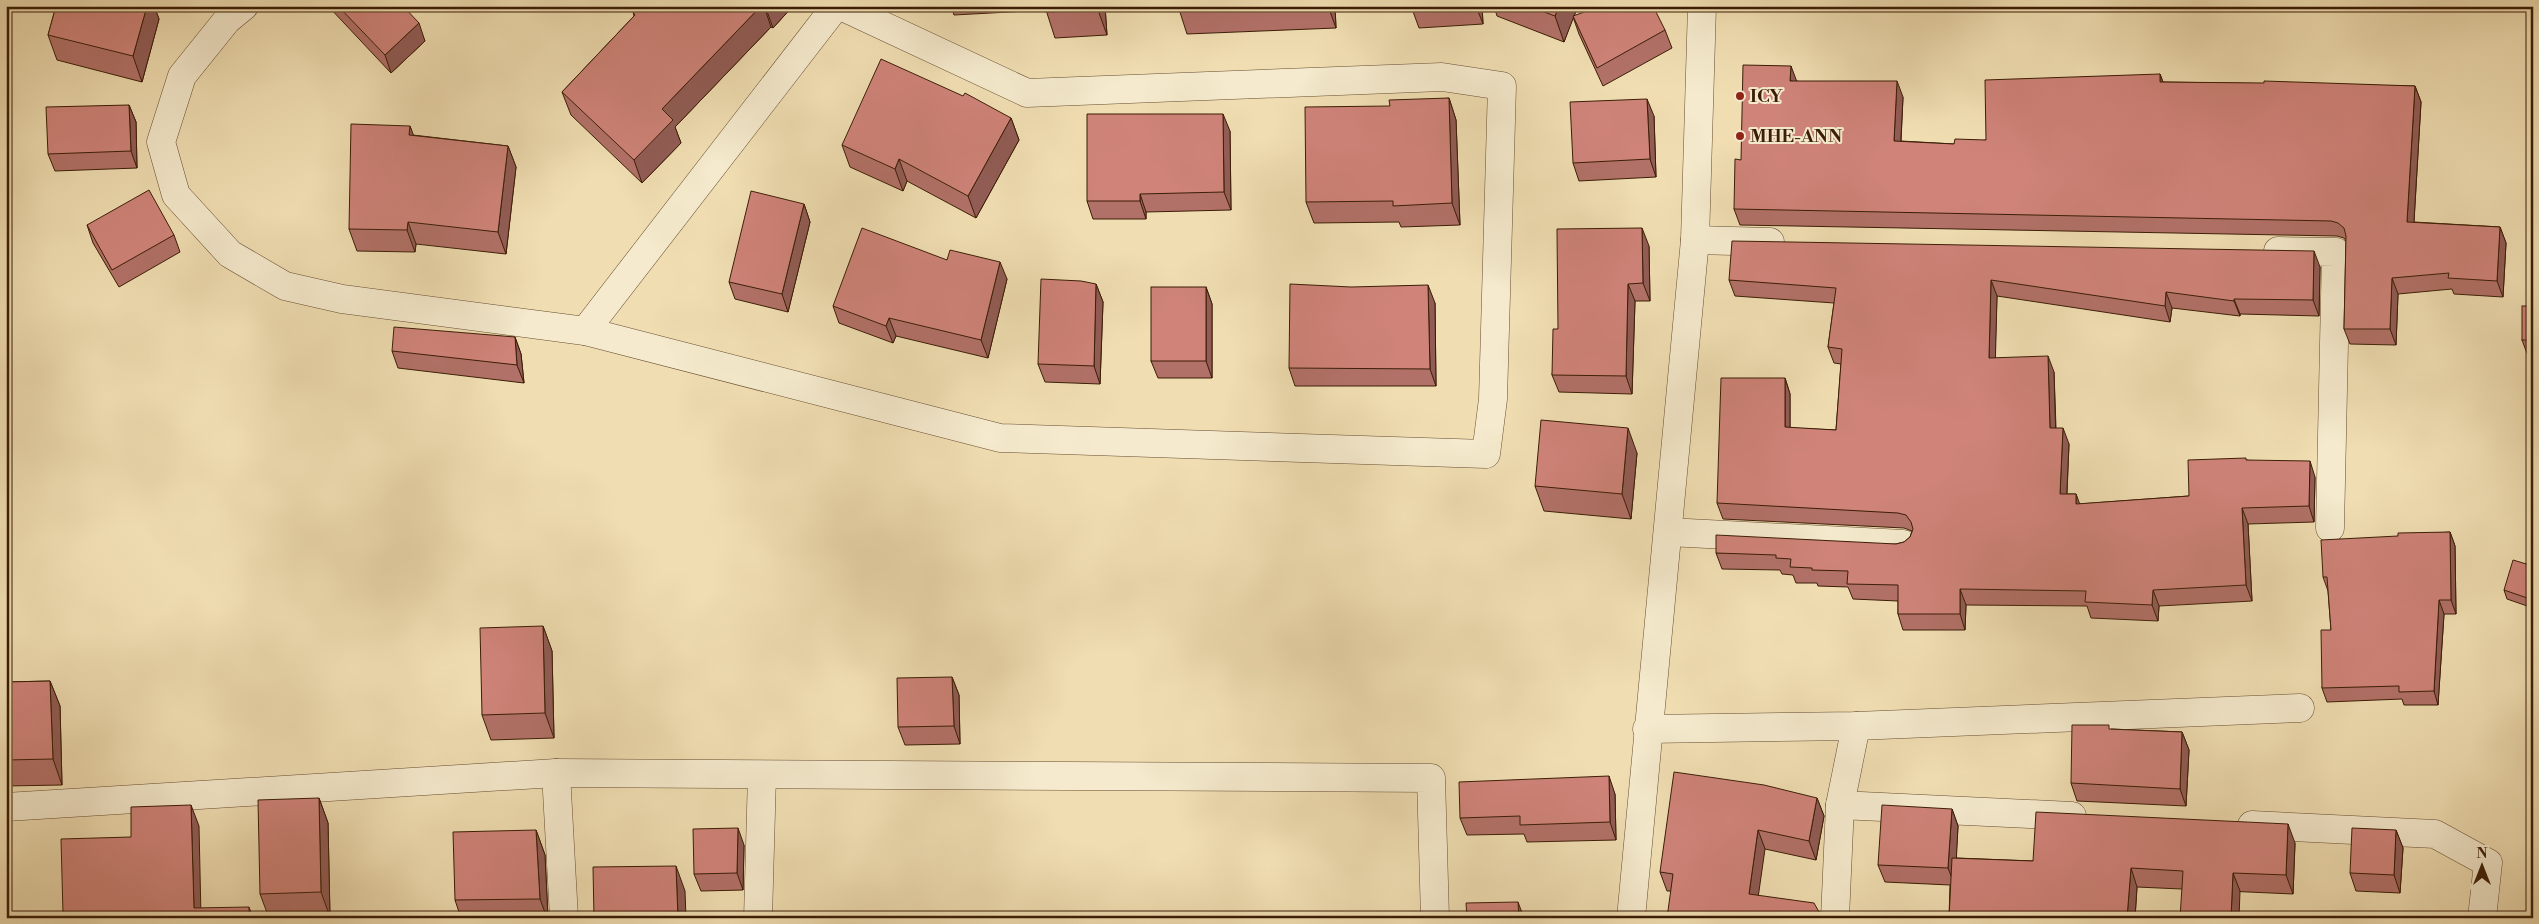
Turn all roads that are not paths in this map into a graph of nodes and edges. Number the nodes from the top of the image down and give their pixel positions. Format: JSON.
{"nodes":[{"id":1,"x":244,"y":6,"type":"edge"},
{"id":2,"x":836,"y":6,"type":"edge"},
{"id":3,"x":841,"y":6,"type":"edge"},
{"id":4,"x":1702,"y":6,"type":"edge"},
{"id":5,"x":1695,"y":240,"type":"junction"},
{"id":6,"x":1794,"y":242,"type":"edge"},
{"id":7,"x":2257,"y":251,"type":"edge"},
{"id":8,"x":585,"y":331,"type":"junction"},
{"id":9,"x":2330,"y":528,"type":"dead end"},
{"id":10,"x":1668,"y":532,"type":"junction"},
{"id":11,"x":1903,"y":544,"type":"edge"},
{"id":12,"x":2300,"y":708,"type":"dead end"},
{"id":13,"x":1856,"y":726,"type":"junction"},
{"id":14,"x":1647,"y":729,"type":"junction"},
{"id":15,"x":556,"y":772,"type":"junction"},
{"id":16,"x":762,"y":775,"type":"junction"},
{"id":17,"x":1840,"y":804,"type":"junction"},
{"id":18,"x":6,"y":807,"type":"edge"},
{"id":19,"x":2098,"y":817,"type":"edge"},
{"id":20,"x":2227,"y":824,"type":"edge"},
{"id":21,"x":564,"y":918,"type":"edge"},
{"id":22,"x":758,"y":918,"type":"edge"},
{"id":23,"x":1435,"y":918,"type":"edge"},
{"id":24,"x":1630,"y":918,"type":"edge"},
{"id":25,"x":1835,"y":918,"type":"edge"},
{"id":26,"x":2482,"y":918,"type":"edge"}],
"edges":[{"from":1,"to":8,"type":"street"},
{"from":2,"to":8,"type":"street"},
{"from":3,"to":8,"type":"street"},
{"from":4,"to":5,"type":"street"},
{"from":5,"to":6,"type":"street"},
{"from":5,"to":10,"type":"street"},
{"from":7,"to":9,"type":"street"},
{"from":10,"to":11,"type":"street"},
{"from":10,"to":14,"type":"street"},
{"from":12,"to":13,"type":"street"},
{"from":13,"to":14,"type":"street"},
{"from":13,"to":17,"type":"street"},
{"from":14,"to":24,"type":"street"},
{"from":15,"to":16,"type":"street"},
{"from":15,"to":18,"type":"street"},
{"from":15,"to":21,"type":"street"},
{"from":16,"to":22,"type":"street"},
{"from":16,"to":23,"type":"street"},
{"from":17,"to":19,"type":"street"},
{"from":17,"to":25,"type":"street"},
{"from":20,"to":26,"type":"street"}]}
